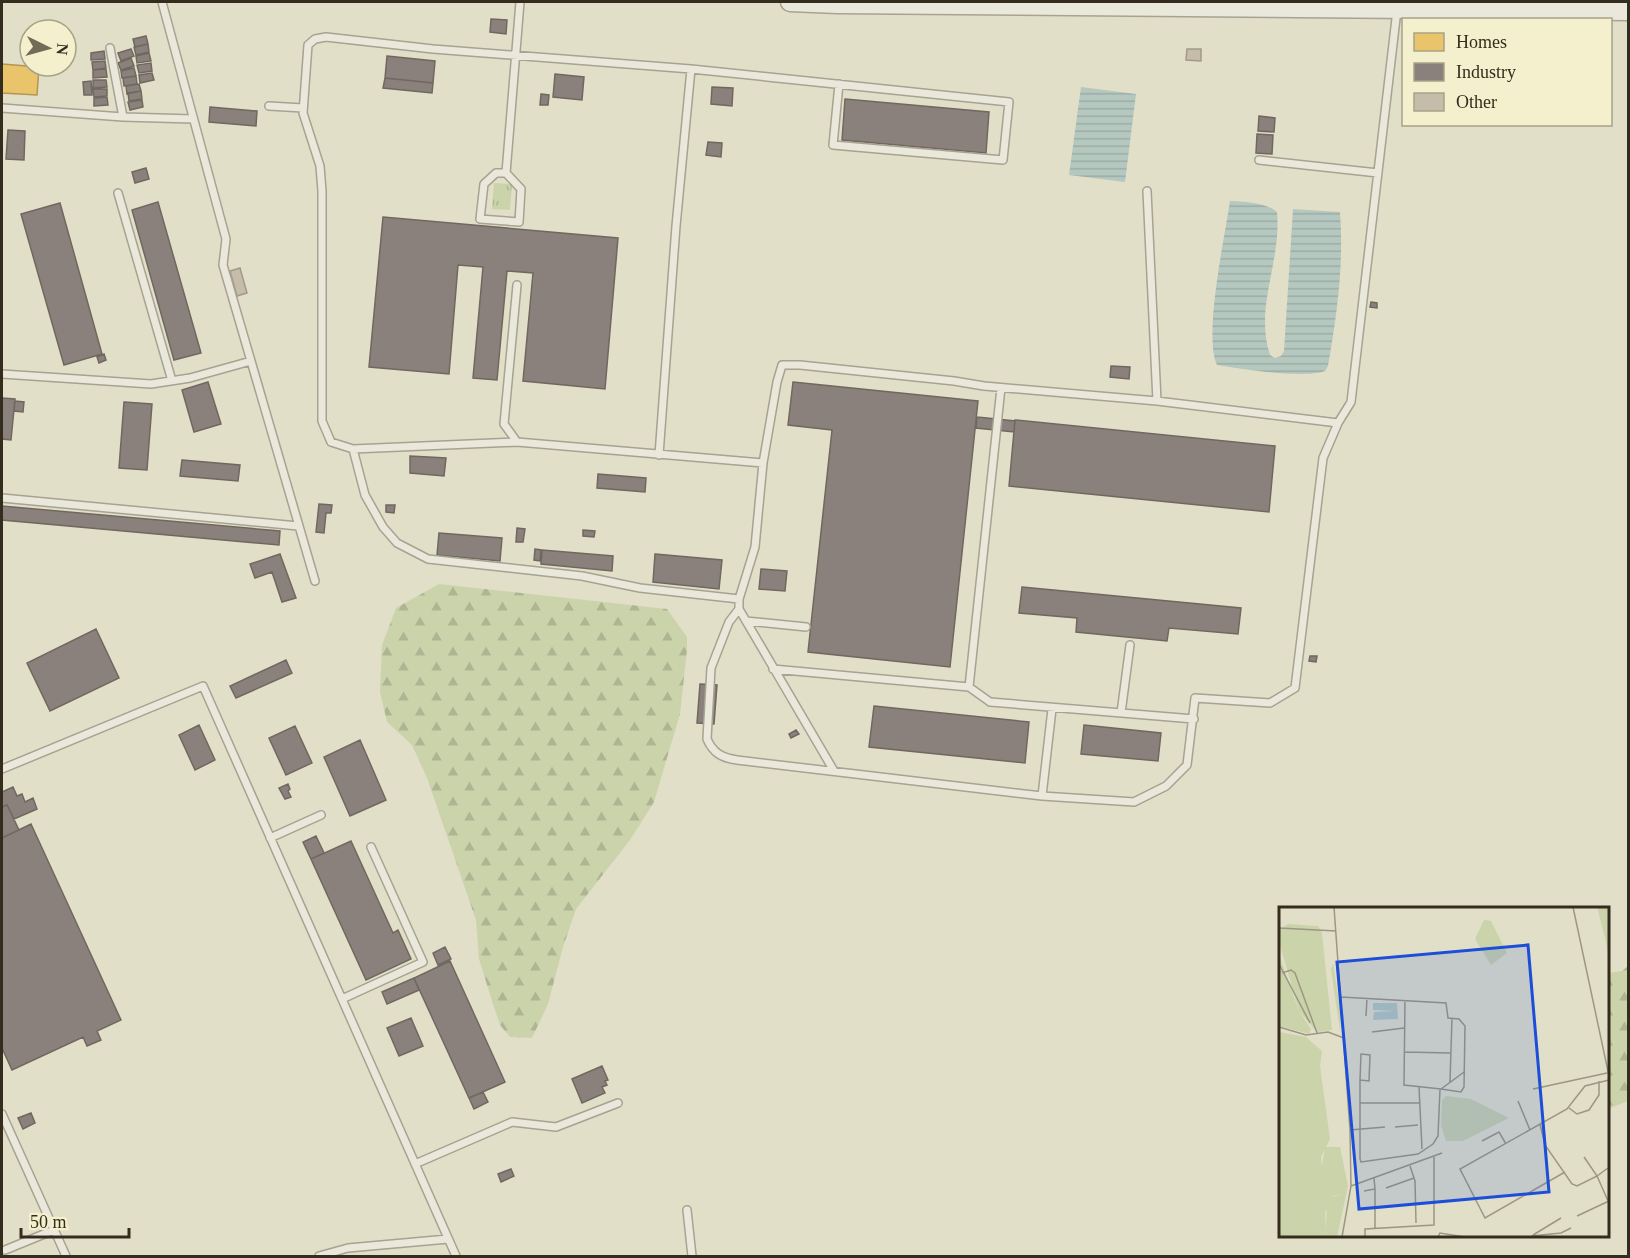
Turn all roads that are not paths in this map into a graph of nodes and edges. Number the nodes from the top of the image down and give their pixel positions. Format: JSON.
{"nodes":[{"id":1,"x":162,"y":2,"type":"edge"},
{"id":2,"x":520,"y":2,"type":"edge"},
{"id":3,"x":790,"y":2,"type":"edge"},
{"id":4,"x":1127,"y":4,"type":"edge"},
{"id":5,"x":1397,"y":7,"type":"junction"},
{"id":6,"x":1629,"y":11,"type":"edge"},
{"id":7,"x":110,"y":48,"type":"dead end"},
{"id":8,"x":516,"y":56,"type":"junction"},
{"id":9,"x":691,"y":69,"type":"junction"},
{"id":10,"x":839,"y":84,"type":"junction"},
{"id":11,"x":269,"y":106,"type":"dead end"},
{"id":12,"x":2,"y":108,"type":"edge"},
{"id":13,"x":303,"y":108,"type":"junction"},
{"id":14,"x":123,"y":117,"type":"junction"},
{"id":15,"x":193,"y":119,"type":"junction"},
{"id":16,"x":1259,"y":160,"type":"dead end"},
{"id":17,"x":506,"y":173,"type":"junction"},
{"id":18,"x":1378,"y":173,"type":"junction"},
{"id":19,"x":1147,"y":191,"type":"dead end"},
{"id":20,"x":118,"y":194,"type":"dead end"},
{"id":21,"x":517,"y":285,"type":"dead end"},
{"id":22,"x":251,"y":361,"type":"junction"},
{"id":23,"x":2,"y":374,"type":"edge"},
{"id":24,"x":172,"y":381,"type":"junction"},
{"id":25,"x":1001,"y":388,"type":"junction"},
{"id":26,"x":1157,"y":401,"type":"junction"},
{"id":27,"x":1338,"y":423,"type":"junction"},
{"id":28,"x":517,"y":442,"type":"junction"},
{"id":29,"x":353,"y":449,"type":"junction"},
{"id":30,"x":659,"y":455,"type":"junction"},
{"id":31,"x":763,"y":463,"type":"junction"},
{"id":32,"x":2,"y":498,"type":"edge"},
{"id":33,"x":298,"y":526,"type":"junction"},
{"id":34,"x":315,"y":581,"type":"dead end"},
{"id":35,"x":739,"y":599,"type":"junction"},
{"id":36,"x":739,"y":609,"type":"junction"},
{"id":37,"x":746,"y":621,"type":"junction"},
{"id":38,"x":806,"y":627,"type":"dead end"},
{"id":39,"x":1130,"y":645,"type":"dead end"},
{"id":40,"x":773,"y":669,"type":"junction"},
{"id":41,"x":969,"y":687,"type":"junction"},
{"id":42,"x":1052,"y":709,"type":"junction"},
{"id":43,"x":1121,"y":713,"type":"junction"},
{"id":44,"x":1194,"y":719,"type":"junction"},
{"id":45,"x":2,"y":769,"type":"edge"},
{"id":46,"x":834,"y":771,"type":"junction"},
{"id":47,"x":1042,"y":796,"type":"junction"},
{"id":48,"x":321,"y":815,"type":"dead end"},
{"id":49,"x":270,"y":838,"type":"junction"},
{"id":50,"x":371,"y":847,"type":"dead end"},
{"id":51,"x":342,"y":999,"type":"junction"},
{"id":52,"x":618,"y":1103,"type":"dead end"},
{"id":53,"x":2,"y":1114,"type":"edge"},
{"id":54,"x":415,"y":1164,"type":"junction"},
{"id":55,"x":687,"y":1210,"type":"dead end"},
{"id":56,"x":54,"y":1230,"type":"junction"},
{"id":57,"x":448,"y":1239,"type":"junction"},
{"id":58,"x":5,"y":1250,"type":"dead end"},
{"id":59,"x":66,"y":1257,"type":"edge"},
{"id":60,"x":319,"y":1257,"type":"edge"},
{"id":61,"x":456,"y":1257,"type":"edge"},
{"id":62,"x":692,"y":1257,"type":"edge"}],
"edges":[{"from":1,"to":15,"type":"lane"},
{"from":2,"to":8,"type":"lane"},
{"from":3,"to":4,"type":"street"},
{"from":4,"to":5,"type":"street"},
{"from":5,"to":6,"type":"street"},
{"from":5,"to":18,"type":"lane"},
{"from":7,"to":14,"type":"lane"},
{"from":8,"to":9,"type":"lane"},
{"from":8,"to":13,"type":"lane"},
{"from":8,"to":17,"type":"lane"},
{"from":9,"to":10,"type":"lane"},
{"from":9,"to":30,"type":"lane"},
{"from":10,"to":10,"type":"lane"},
{"from":11,"to":13,"type":"lane"},
{"from":12,"to":14,"type":"lane"},
{"from":13,"to":29,"type":"lane"},
{"from":14,"to":15,"type":"lane"},
{"from":15,"to":22,"type":"lane"},
{"from":16,"to":18,"type":"lane"},
{"from":17,"to":17,"type":"lane"},
{"from":18,"to":27,"type":"lane"},
{"from":19,"to":26,"type":"lane"},
{"from":20,"to":24,"type":"lane"},
{"from":21,"to":28,"type":"lane"},
{"from":22,"to":24,"type":"lane"},
{"from":22,"to":33,"type":"lane"},
{"from":23,"to":24,"type":"lane"},
{"from":25,"to":26,"type":"lane"},
{"from":25,"to":31,"type":"lane"},
{"from":25,"to":41,"type":"lane"},
{"from":26,"to":27,"type":"lane"},
{"from":27,"to":44,"type":"lane"},
{"from":28,"to":29,"type":"lane"},
{"from":28,"to":30,"type":"lane"},
{"from":29,"to":35,"type":"lane"},
{"from":30,"to":31,"type":"lane"},
{"from":31,"to":35,"type":"lane"},
{"from":32,"to":33,"type":"lane"},
{"from":33,"to":34,"type":"lane"},
{"from":35,"to":36,"type":"lane"},
{"from":36,"to":37,"type":"lane"},
{"from":36,"to":46,"type":"lane"},
{"from":37,"to":38,"type":"lane"},
{"from":37,"to":40,"type":"lane"},
{"from":39,"to":43,"type":"lane"},
{"from":40,"to":41,"type":"lane"},
{"from":40,"to":46,"type":"lane"},
{"from":41,"to":42,"type":"lane"},
{"from":42,"to":43,"type":"lane"},
{"from":42,"to":47,"type":"lane"},
{"from":43,"to":44,"type":"lane"},
{"from":44,"to":47,"type":"lane"},
{"from":45,"to":49,"type":"lane"},
{"from":46,"to":47,"type":"lane"},
{"from":48,"to":49,"type":"lane"},
{"from":49,"to":51,"type":"lane"},
{"from":50,"to":51,"type":"lane"},
{"from":51,"to":54,"type":"lane"},
{"from":52,"to":54,"type":"lane"},
{"from":53,"to":56,"type":"lane"},
{"from":54,"to":57,"type":"lane"},
{"from":55,"to":62,"type":"lane"},
{"from":56,"to":58,"type":"lane"},
{"from":56,"to":59,"type":"lane"},
{"from":57,"to":60,"type":"lane"},
{"from":57,"to":61,"type":"lane"}]}
